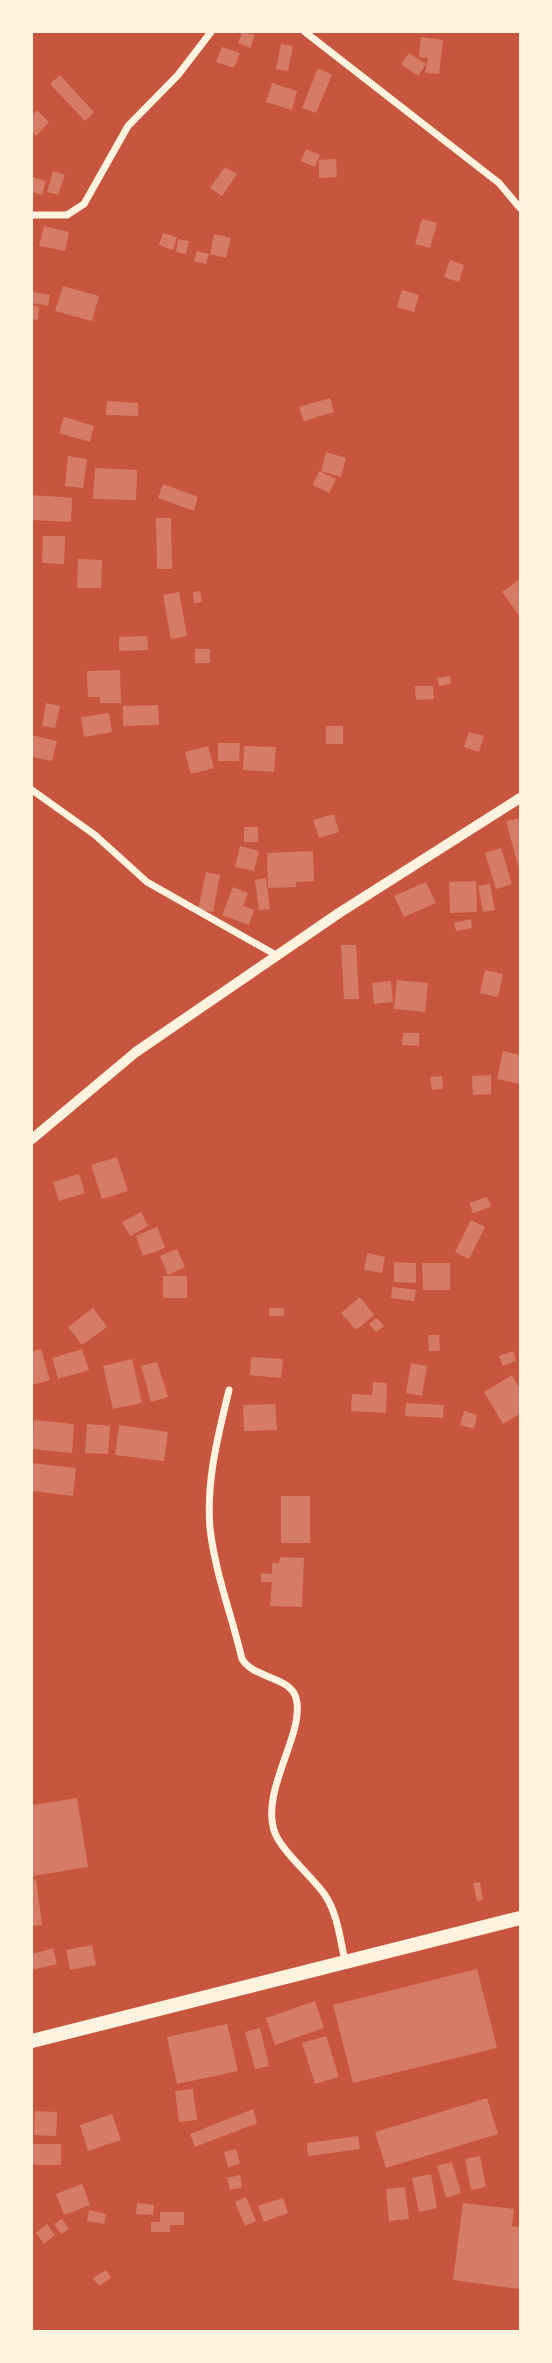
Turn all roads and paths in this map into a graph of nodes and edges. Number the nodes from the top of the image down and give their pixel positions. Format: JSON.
{"nodes":[{"id":1,"x":211,"y":32,"type":"edge"},
{"id":2,"x":305,"y":32,"type":"edge"},
{"id":3,"x":520,"y":208,"type":"edge"},
{"id":4,"x":32,"y":215,"type":"edge"},
{"id":5,"x":32,"y":790,"type":"edge"},
{"id":6,"x":520,"y":798,"type":"edge"},
{"id":7,"x":276,"y":955,"type":"junction"},
{"id":8,"x":32,"y":1139,"type":"edge"},
{"id":9,"x":229,"y":1390,"type":"dead end"},
{"id":10,"x":520,"y":1918,"type":"edge"},
{"id":11,"x":345,"y":1961,"type":"junction"},
{"id":12,"x":32,"y":2041,"type":"edge"}],
"edges":[{"from":1,"to":4,"type":"street"},
{"from":2,"to":3,"type":"street"},
{"from":5,"to":7,"type":"street"},
{"from":6,"to":7,"type":"street"},
{"from":7,"to":8,"type":"street"},
{"from":9,"to":11,"type":"street"},
{"from":10,"to":11,"type":"main road"},
{"from":11,"to":12,"type":"main road"}]}
